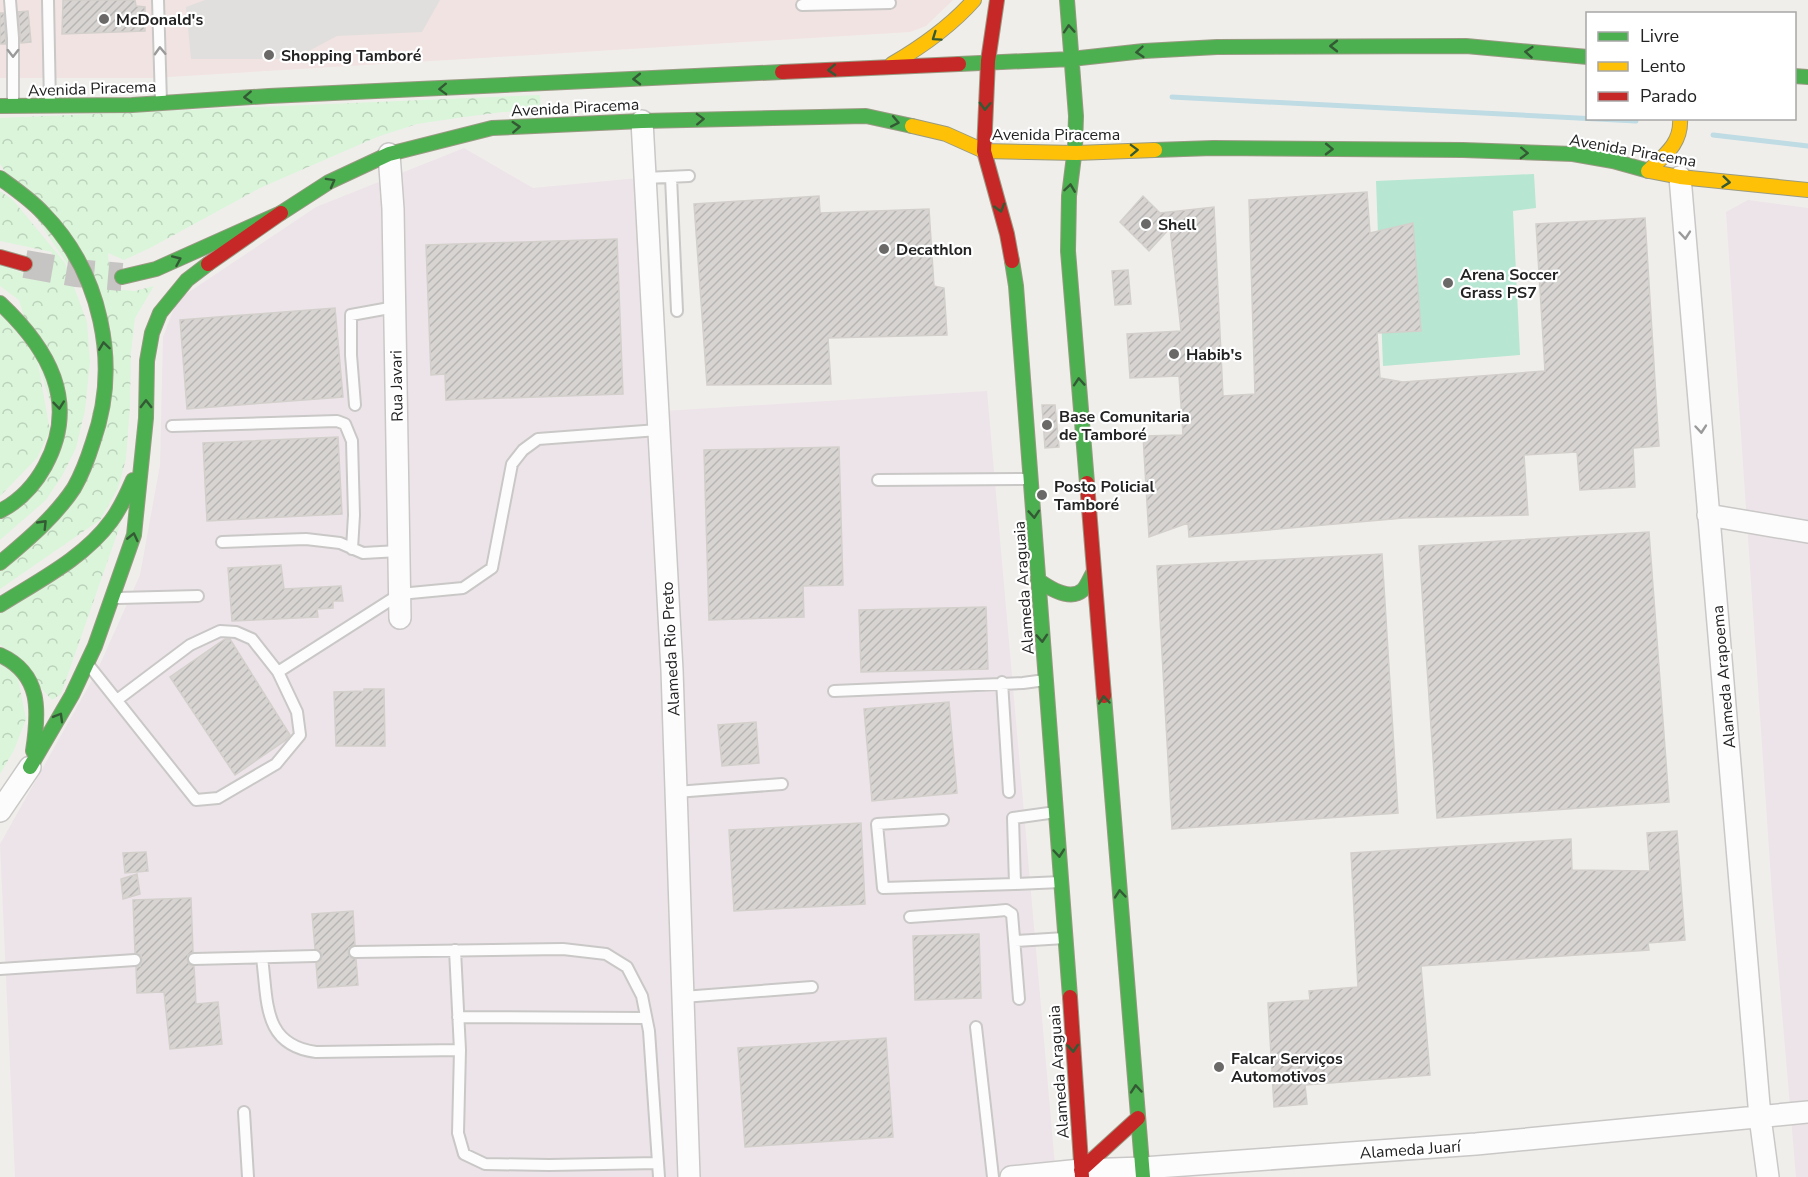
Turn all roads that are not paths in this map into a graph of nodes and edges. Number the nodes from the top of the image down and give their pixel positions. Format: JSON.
{"nodes":[{"id":1,"x":10,"y":0,"type":"edge"},
{"id":2,"x":48,"y":0,"type":"edge"},
{"id":3,"x":158,"y":0,"type":"edge"},
{"id":4,"x":974,"y":0,"type":"edge"},
{"id":5,"x":997,"y":0,"type":"edge"},
{"id":6,"x":1067,"y":0,"type":"edge"},
{"id":7,"x":890,"y":3,"type":"dead end"},
{"id":8,"x":802,"y":5,"type":"dead end"},
{"id":9,"x":1071,"y":59,"type":"junction"},
{"id":10,"x":1586,"y":59,"type":"edge"},
{"id":11,"x":988,"y":61,"type":"junction"},
{"id":12,"x":891,"y":66,"type":"junction"},
{"id":13,"x":161,"y":102,"type":"junction"},
{"id":14,"x":6,"y":106,"type":"edge"},
{"id":15,"x":50,"y":106,"type":"junction"},
{"id":16,"x":1680,"y":120,"type":"edge"},
{"id":17,"x":642,"y":121,"type":"junction"},
{"id":18,"x":984,"y":151,"type":"junction"},
{"id":19,"x":1076,"y":153,"type":"junction"},
{"id":20,"x":389,"y":154,"type":"junction"},
{"id":21,"x":1648,"y":171,"type":"junction"},
{"id":22,"x":670,"y":177,"type":"junction"},
{"id":23,"x":689,"y":177,"type":"dead end"},
{"id":24,"x":1680,"y":177,"type":"junction"},
{"id":25,"x":0,"y":178,"type":"edge"},
{"id":26,"x":645,"y":178,"type":"junction"},
{"id":27,"x":1808,"y":190,"type":"edge"},
{"id":28,"x":281,"y":213,"type":"junction"},
{"id":29,"x":0,"y":257,"type":"edge"},
{"id":30,"x":24,"y":264,"type":"tunnel mouth"},
{"id":31,"x":122,"y":277,"type":"tunnel mouth"},
{"id":32,"x":0,"y":303,"type":"edge"},
{"id":33,"x":395,"y":307,"type":"junction"},
{"id":34,"x":677,"y":311,"type":"dead end"},
{"id":35,"x":355,"y":405,"type":"dead end"},
{"id":36,"x":172,"y":426,"type":"dead end"},
{"id":37,"x":658,"y":430,"type":"junction"},
{"id":38,"x":142,"y":462,"type":"junction"},
{"id":39,"x":1032,"y":479,"type":"junction"},
{"id":40,"x":878,"y":480,"type":"dead end"},
{"id":41,"x":0,"y":511,"type":"edge"},
{"id":42,"x":1708,"y":515,"type":"junction"},
{"id":43,"x":1808,"y":532,"type":"edge"},
{"id":44,"x":222,"y":542,"type":"dead end"},
{"id":45,"x":352,"y":549,"type":"junction"},
{"id":46,"x":399,"y":551,"type":"junction"},
{"id":47,"x":0,"y":563,"type":"edge"},
{"id":48,"x":1093,"y":573,"type":"junction"},
{"id":49,"x":1038,"y":580,"type":"junction"},
{"id":50,"x":400,"y":594,"type":"junction"},
{"id":51,"x":198,"y":596,"type":"dead end"},
{"id":52,"x":113,"y":598,"type":"junction"},
{"id":53,"x":0,"y":605,"type":"edge"},
{"id":54,"x":400,"y":618,"type":"dead end"},
{"id":55,"x":0,"y":655,"type":"edge"},
{"id":56,"x":87,"y":663,"type":"junction"},
{"id":57,"x":278,"y":672,"type":"junction"},
{"id":58,"x":1046,"y":680,"type":"junction"},
{"id":59,"x":1002,"y":682,"type":"junction"},
{"id":60,"x":834,"y":691,"type":"dead end"},
{"id":61,"x":117,"y":700,"type":"junction"},
{"id":62,"x":30,"y":767,"type":"junction"},
{"id":63,"x":782,"y":784,"type":"dead end"},
{"id":64,"x":676,"y":792,"type":"junction"},
{"id":65,"x":1009,"y":792,"type":"dead end"},
{"id":66,"x":0,"y":811,"type":"edge"},
{"id":67,"x":1056,"y":812,"type":"junction"},
{"id":68,"x":943,"y":820,"type":"dead end"},
{"id":69,"x":1062,"y":882,"type":"junction"},
{"id":70,"x":1015,"y":884,"type":"junction"},
{"id":71,"x":910,"y":917,"type":"dead end"},
{"id":72,"x":1066,"y":938,"type":"junction"},
{"id":73,"x":1015,"y":941,"type":"junction"},
{"id":74,"x":455,"y":950,"type":"junction"},
{"id":75,"x":356,"y":952,"type":"dead end"},
{"id":76,"x":315,"y":956,"type":"dead end"},
{"id":77,"x":262,"y":958,"type":"junction"},
{"id":78,"x":194,"y":959,"type":"dead end"},
{"id":79,"x":135,"y":960,"type":"dead end"},
{"id":80,"x":0,"y":969,"type":"edge"},
{"id":81,"x":812,"y":987,"type":"dead end"},
{"id":82,"x":683,"y":997,"type":"junction"},
{"id":83,"x":1019,"y":999,"type":"dead end"},
{"id":84,"x":458,"y":1017,"type":"junction"},
{"id":85,"x":646,"y":1018,"type":"junction"},
{"id":86,"x":976,"y":1027,"type":"dead end"},
{"id":87,"x":460,"y":1050,"type":"junction"},
{"id":88,"x":1808,"y":1112,"type":"edge"},
{"id":89,"x":244,"y":1113,"type":"dead end"},
{"id":90,"x":1760,"y":1117,"type":"junction"},
{"id":91,"x":1138,"y":1118,"type":"junction"},
{"id":92,"x":658,"y":1163,"type":"junction"},
{"id":93,"x":1143,"y":1172,"type":"edge"},
{"id":94,"x":1082,"y":1174,"type":"edge"},
{"id":95,"x":248,"y":1177,"type":"edge"},
{"id":96,"x":659,"y":1177,"type":"edge"},
{"id":97,"x":689,"y":1177,"type":"edge"},
{"id":98,"x":993,"y":1177,"type":"edge"},
{"id":99,"x":1011,"y":1177,"type":"edge"},
{"id":100,"x":1768,"y":1177,"type":"edge"}],
"edges":[{"from":1,"to":14,"type":"lane","one_way":true},
{"from":2,"to":15,"type":"lane"},
{"from":13,"to":3,"type":"lane","one_way":true},
{"from":4,"to":12,"type":"main road","one_way":true},
{"from":5,"to":11,"type":"main road","name":"Alameda Araguaia"},
{"from":9,"to":6,"type":"main road","one_way":true},
{"from":7,"to":8,"type":"lane"},
{"from":10,"to":9,"type":"main road","name":"Avenida Piracema","one_way":true},
{"from":9,"to":11,"type":"main road","name":"Avenida Piracema"},
{"from":9,"to":19,"type":"main road"},
{"from":11,"to":12,"type":"main road","name":"Avenida Piracema"},
{"from":11,"to":18,"type":"main road","name":"Alameda Araguaia","one_way":true},
{"from":12,"to":13,"type":"main road","name":"Avenida Piracema","one_way":true},
{"from":13,"to":15,"type":"main road","name":"Avenida Piracema"},
{"from":14,"to":15,"type":"main road","name":"Avenida Piracema"},
{"from":16,"to":21,"type":"main road"},
{"from":17,"to":18,"type":"main road","name":"Avenida Piracema","one_way":true},
{"from":20,"to":17,"type":"main road","name":"Avenida Piracema","one_way":true},
{"from":17,"to":26,"type":"street","name":"Alameda Rio Preto"},
{"from":18,"to":19,"type":"main road","name":"Avenida Piracema"},
{"from":18,"to":39,"type":"main road","name":"Alameda Araguaia","one_way":true},
{"from":19,"to":21,"type":"main road","name":"Avenida Piracema","one_way":true},
{"from":48,"to":19,"type":"main road","one_way":true},
{"from":28,"to":20,"type":"main road","name":"Avenida Piracema","one_way":true},
{"from":20,"to":33,"type":"street","name":"Rua Javari"},
{"from":21,"to":24,"type":"main road","name":"Avenida Piracema"},
{"from":22,"to":23,"type":"lane"},
{"from":22,"to":26,"type":"lane"},
{"from":22,"to":34,"type":"lane"},
{"from":24,"to":27,"type":"main road","name":"Avenida Piracema","one_way":true},
{"from":24,"to":42,"type":"street","name":"Alameda Arapoema","one_way":true},
{"from":47,"to":25,"type":"main road","one_way":true},
{"from":26,"to":37,"type":"street","name":"Alameda Rio Preto"},
{"from":31,"to":28,"type":"main road","name":"Avenida Piracema","one_way":true},
{"from":38,"to":28,"type":"main road","one_way":true},
{"from":29,"to":30,"type":"main road"},
{"from":32,"to":41,"type":"main road","one_way":true},
{"from":33,"to":35,"type":"lane"},
{"from":33,"to":46,"type":"street","name":"Rua Javari"},
{"from":36,"to":45,"type":"lane"},
{"from":37,"to":50,"type":"lane"},
{"from":37,"to":64,"type":"street","name":"Alameda Rio Preto"},
{"from":52,"to":38,"type":"main road","one_way":true},
{"from":38,"to":53,"type":"main road"},
{"from":39,"to":40,"type":"lane"},
{"from":39,"to":49,"type":"main road","name":"Alameda Araguaia","one_way":true},
{"from":42,"to":43,"type":"street"},
{"from":42,"to":90,"type":"street","name":"Alameda Arapoema"},
{"from":44,"to":45,"type":"lane"},
{"from":45,"to":46,"type":"lane"},
{"from":46,"to":50,"type":"street","name":"Rua Javari"},
{"from":48,"to":49,"type":"main road"},
{"from":91,"to":48,"type":"main road","one_way":true},
{"from":49,"to":58,"type":"main road","name":"Alameda Araguaia","one_way":true},
{"from":50,"to":54,"type":"street","name":"Rua Javari"},
{"from":50,"to":57,"type":"lane"},
{"from":51,"to":52,"type":"lane"},
{"from":52,"to":56,"type":"main road"},
{"from":55,"to":62,"type":"main road"},
{"from":56,"to":61,"type":"lane"},
{"from":62,"to":56,"type":"main road","one_way":true},
{"from":57,"to":61,"type":"lane"},
{"from":57,"to":61,"type":"lane"},
{"from":58,"to":59,"type":"lane"},
{"from":58,"to":67,"type":"main road","name":"Alameda Araguaia"},
{"from":59,"to":60,"type":"lane"},
{"from":59,"to":65,"type":"lane"},
{"from":62,"to":66,"type":"street"},
{"from":63,"to":64,"type":"lane"},
{"from":64,"to":82,"type":"street","name":"Alameda Rio Preto"},
{"from":67,"to":69,"type":"main road","name":"Alameda Araguaia","one_way":true},
{"from":67,"to":70,"type":"lane"},
{"from":68,"to":70,"type":"lane"},
{"from":69,"to":70,"type":"lane"},
{"from":69,"to":72,"type":"main road","name":"Alameda Araguaia"},
{"from":71,"to":73,"type":"lane"},
{"from":72,"to":73,"type":"lane"},
{"from":72,"to":94,"type":"main road","name":"Alameda Araguaia","one_way":true},
{"from":73,"to":83,"type":"lane"},
{"from":74,"to":75,"type":"lane"},
{"from":74,"to":84,"type":"lane"},
{"from":74,"to":85,"type":"lane"},
{"from":76,"to":77,"type":"lane"},
{"from":77,"to":78,"type":"lane"},
{"from":77,"to":87,"type":"lane"},
{"from":79,"to":80,"type":"lane"},
{"from":81,"to":82,"type":"lane"},
{"from":82,"to":97,"type":"street","name":"Alameda Rio Preto"},
{"from":84,"to":85,"type":"lane"},
{"from":84,"to":87,"type":"lane"},
{"from":85,"to":92,"type":"lane"},
{"from":86,"to":98,"type":"lane"},
{"from":87,"to":92,"type":"lane"},
{"from":88,"to":90,"type":"street","name":"Alameda Juarí"},
{"from":89,"to":95,"type":"lane"},
{"from":90,"to":93,"type":"street","name":"Alameda Juarí"},
{"from":90,"to":100,"type":"street","name":"Alameda Arapoema"},
{"from":91,"to":93,"type":"main road"},
{"from":91,"to":94,"type":"main road"},
{"from":92,"to":96,"type":"lane"},
{"from":93,"to":94,"type":"street","name":"Alameda Juarí"},
{"from":94,"to":99,"type":"street","name":"Alameda Juarí"}]}
